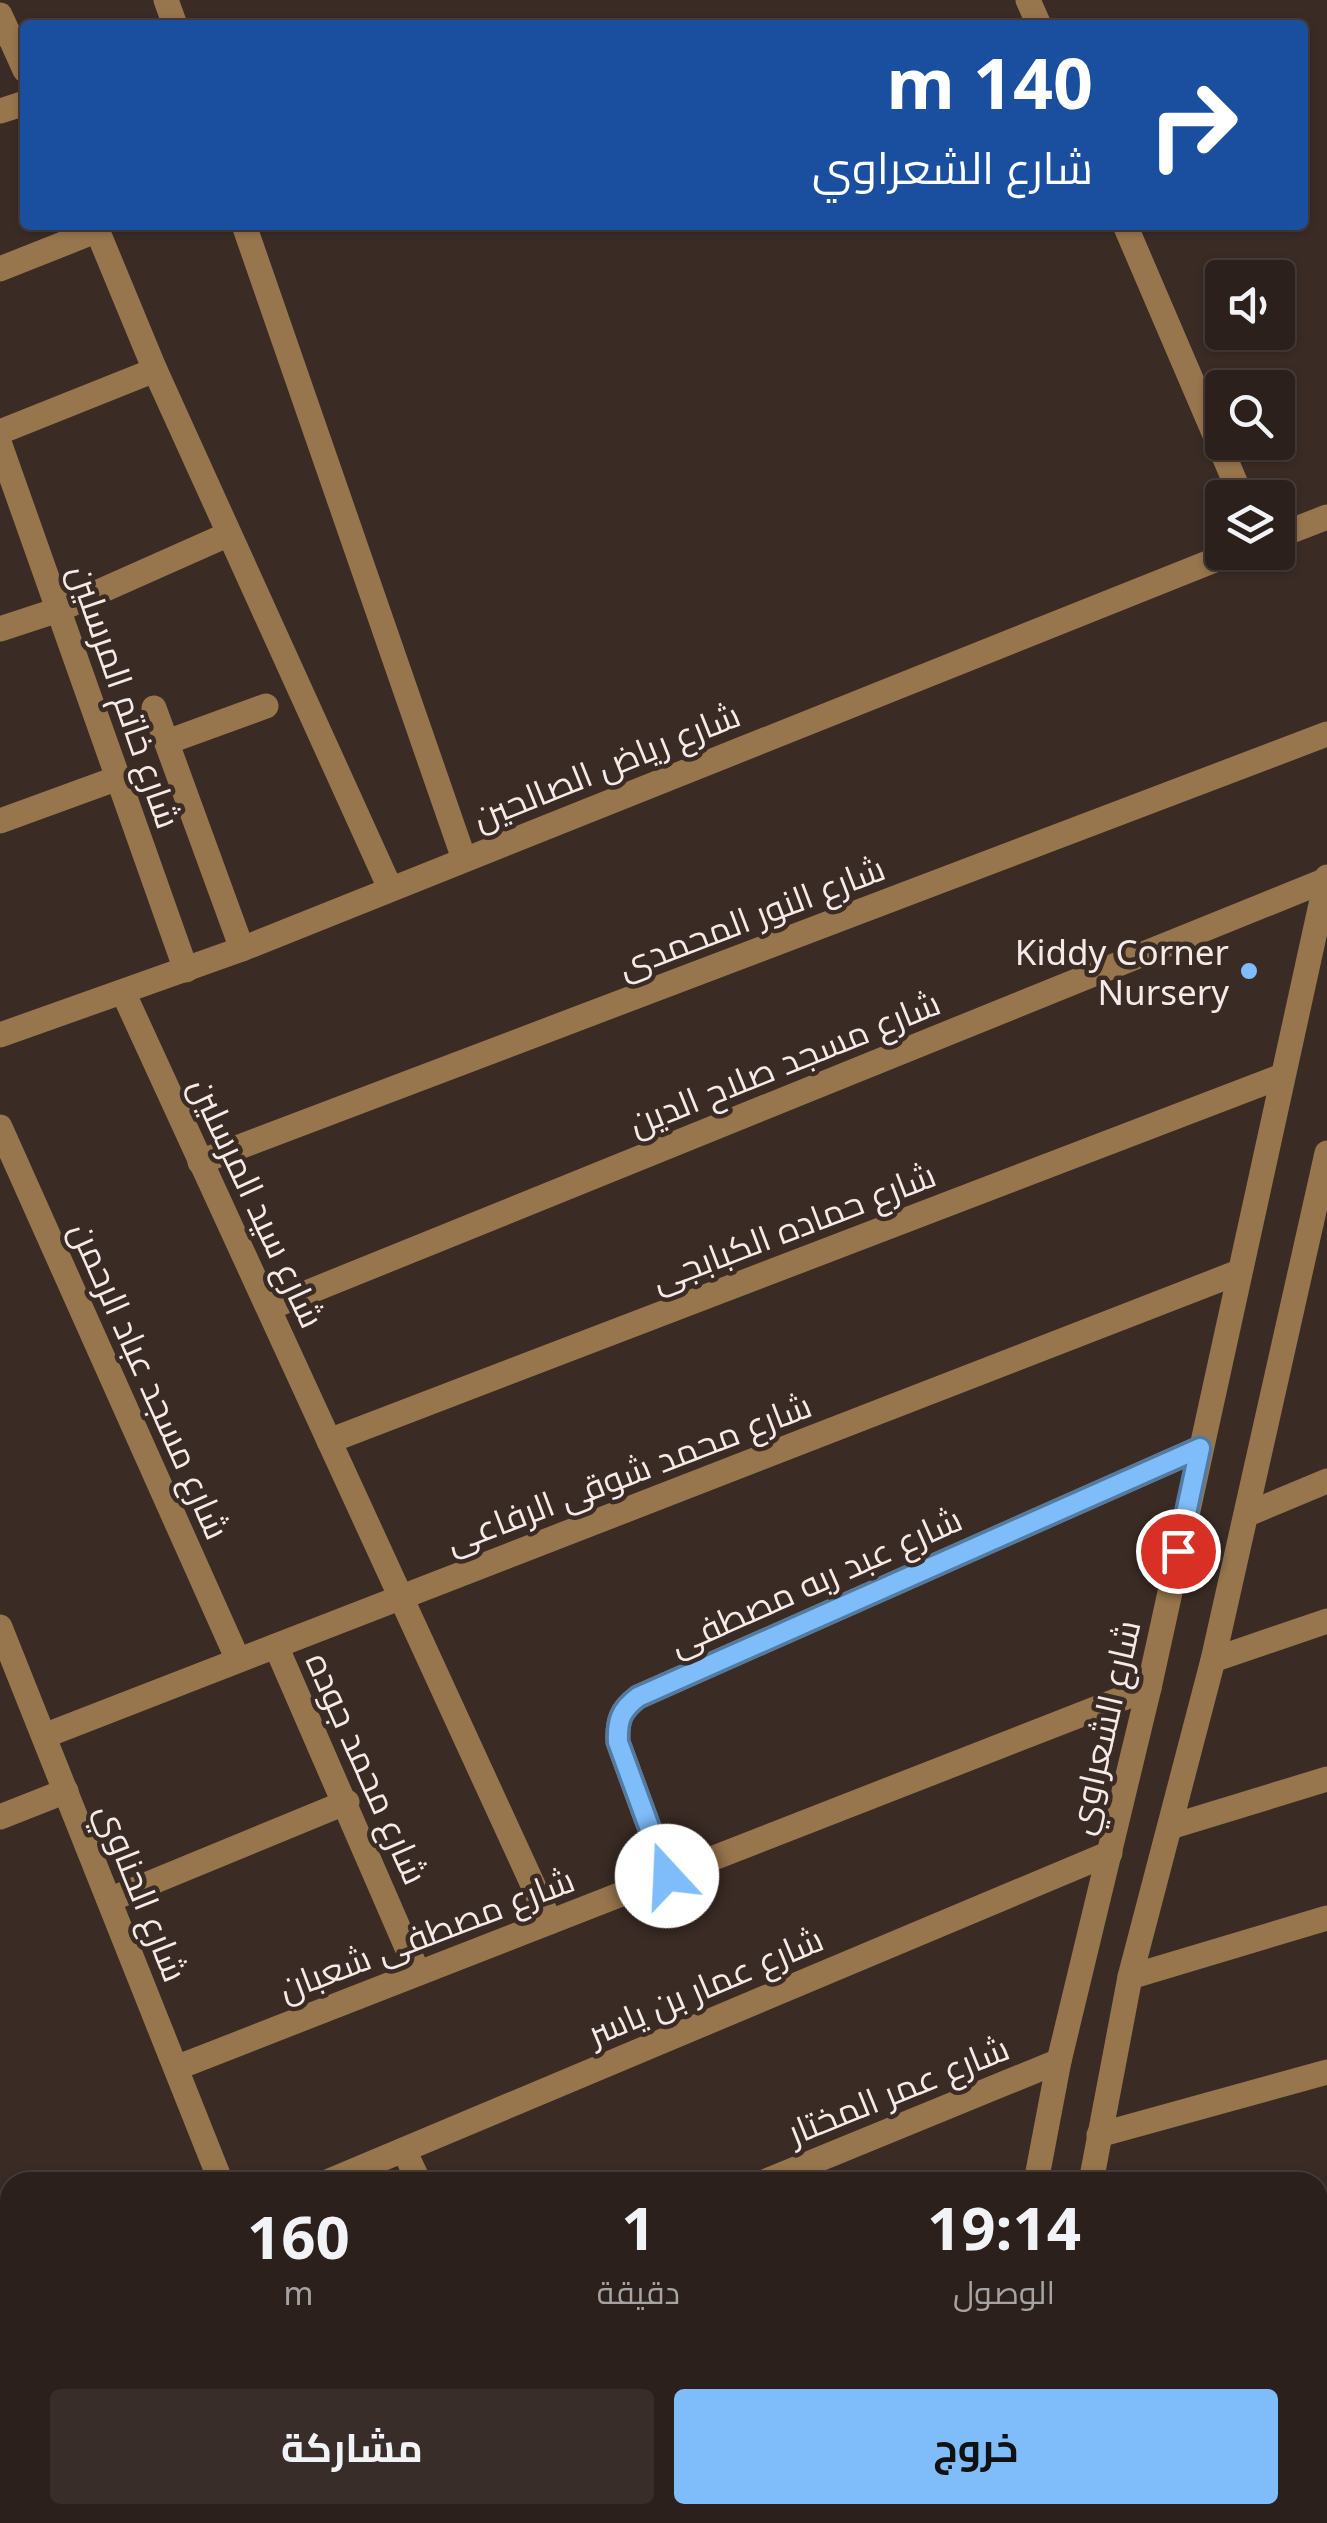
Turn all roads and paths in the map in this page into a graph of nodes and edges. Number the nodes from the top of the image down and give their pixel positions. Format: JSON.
{"nodes":[{"id":1,"x":0,"y":15,"type":"edge"},
{"id":2,"x":20,"y":59,"type":"edge"},
{"id":3,"x":92,"y":230,"type":"edge"},
{"id":4,"x":98,"y":230,"type":"edge"},
{"id":5,"x":246,"y":230,"type":"edge"},
{"id":6,"x":1127,"y":230,"type":"edge"},
{"id":7,"x":0,"y":269,"type":"edge"},
{"id":8,"x":155,"y":370,"type":"junction"},
{"id":9,"x":0,"y":432,"type":"edge"},
{"id":10,"x":0,"y":445,"type":"edge"},
{"id":11,"x":1234,"y":480,"type":"edge"},
{"id":12,"x":1327,"y":517,"type":"edge"},
{"id":13,"x":1295,"y":529,"type":"edge"},
{"id":14,"x":229,"y":534,"type":"junction"},
{"id":15,"x":1205,"y":564,"type":"edge"},
{"id":16,"x":58,"y":610,"type":"junction"},
{"id":17,"x":0,"y":629,"type":"edge"},
{"id":18,"x":266,"y":706,"type":"dead end"},
{"id":19,"x":154,"y":708,"type":"dead end"},
{"id":20,"x":1327,"y":734,"type":"edge"},
{"id":21,"x":167,"y":742,"type":"junction"},
{"id":22,"x":118,"y":778,"type":"junction"},
{"id":23,"x":0,"y":821,"type":"edge"},
{"id":24,"x":464,"y":859,"type":"junction"},
{"id":25,"x":1327,"y":879,"type":"edge"},
{"id":26,"x":390,"y":888,"type":"junction"},
{"id":27,"x":242,"y":948,"type":"junction"},
{"id":28,"x":186,"y":970,"type":"junction"},
{"id":29,"x":123,"y":992,"type":"junction"},
{"id":30,"x":0,"y":1035,"type":"edge"},
{"id":31,"x":1282,"y":1076,"type":"junction"},
{"id":32,"x":0,"y":1127,"type":"edge"},
{"id":33,"x":1327,"y":1153,"type":"edge"},
{"id":34,"x":200,"y":1162,"type":"junction"},
{"id":35,"x":1238,"y":1272,"type":"junction"},
{"id":36,"x":268,"y":1308,"type":"junction"},
{"id":37,"x":330,"y":1441,"type":"junction"},
{"id":38,"x":1200,"y":1448,"type":"junction"},
{"id":39,"x":1327,"y":1481,"type":"edge"},
{"id":40,"x":1248,"y":1514,"type":"junction"},
{"id":41,"x":401,"y":1597,"type":"junction"},
{"id":42,"x":1327,"y":1621,"type":"edge"},
{"id":43,"x":0,"y":1626,"type":"edge"},
{"id":44,"x":276,"y":1646,"type":"junction"},
{"id":45,"x":238,"y":1660,"type":"junction"},
{"id":46,"x":1213,"y":1660,"type":"junction"},
{"id":47,"x":1148,"y":1688,"type":"junction"},
{"id":48,"x":44,"y":1736,"type":"junction"},
{"id":49,"x":1327,"y":1779,"type":"edge"},
{"id":50,"x":66,"y":1791,"type":"junction"},
{"id":51,"x":347,"y":1802,"type":"junction"},
{"id":52,"x":0,"y":1817,"type":"edge"},
{"id":53,"x":1170,"y":1827,"type":"junction"},
{"id":54,"x":1110,"y":1853,"type":"junction"},
{"id":55,"x":667,"y":1876,"type":"junction"},
{"id":56,"x":109,"y":1900,"type":"junction"},
{"id":57,"x":1327,"y":1918,"type":"edge"},
{"id":58,"x":550,"y":1922,"type":"junction"},
{"id":59,"x":418,"y":1973,"type":"junction"},
{"id":60,"x":1130,"y":1976,"type":"junction"},
{"id":61,"x":1059,"y":2061,"type":"junction"},
{"id":62,"x":176,"y":2068,"type":"junction"},
{"id":63,"x":1327,"y":2072,"type":"edge"},
{"id":64,"x":1099,"y":2135,"type":"junction"},
{"id":65,"x":404,"y":2150,"type":"junction"},
{"id":66,"x":218,"y":2172,"type":"edge"},
{"id":67,"x":351,"y":2172,"type":"edge"},
{"id":68,"x":414,"y":2172,"type":"edge"},
{"id":69,"x":797,"y":2172,"type":"edge"},
{"id":70,"x":1038,"y":2172,"type":"edge"},
{"id":71,"x":1093,"y":2172,"type":"edge"}],
"edges":[{"from":1,"to":2,"type":"street"},
{"from":3,"to":7,"type":"street"},
{"from":4,"to":8,"type":"street"},
{"from":5,"to":24,"type":"street"},
{"from":6,"to":11,"type":"street"},
{"from":8,"to":9,"type":"street"},
{"from":8,"to":14,"type":"street"},
{"from":10,"to":16,"type":"street","name":"شارع خاتم المرسلين"},
{"from":12,"to":13,"type":"street"},
{"from":14,"to":16,"type":"street"},
{"from":14,"to":26,"type":"street"},
{"from":15,"to":24,"type":"street","name":"شارع رياض الصالحين"},
{"from":16,"to":17,"type":"street"},
{"from":16,"to":22,"type":"street","name":"شارع خاتم المرسلين"},
{"from":18,"to":21,"type":"street"},
{"from":19,"to":21,"type":"street"},
{"from":20,"to":34,"type":"street","name":"شارع النور المحمدى"},
{"from":21,"to":27,"type":"street"},
{"from":22,"to":23,"type":"street"},
{"from":22,"to":28,"type":"street","name":"شارع خاتم المرسلين"},
{"from":24,"to":26,"type":"street","name":"شارع رياض الصالحين"},
{"from":25,"to":31,"type":"street","name":"شارع الشعراوي"},
{"from":25,"to":36,"type":"street","name":"شارع مسجد صلاح الدين"},
{"from":26,"to":27,"type":"street","name":"شارع رياض الصالحين"},
{"from":27,"to":28,"type":"street","name":"شارع رياض الصالحين"},
{"from":28,"to":29,"type":"street","name":"شارع رياض الصالحين"},
{"from":29,"to":30,"type":"street","name":"شارع رياض الصالحين"},
{"from":29,"to":34,"type":"street","name":"شارع سيد المرسلين"},
{"from":31,"to":35,"type":"street","name":"شارع الشعراوي"},
{"from":31,"to":37,"type":"street","name":"شارع حماده الكبابجى"},
{"from":32,"to":45,"type":"street","name":"شارع مسجد عباد الرحمن"},
{"from":33,"to":40,"type":"street"},
{"from":34,"to":36,"type":"street","name":"شارع سيد المرسلين"},
{"from":35,"to":38,"type":"street","name":"شارع الشعراوي"},
{"from":35,"to":41,"type":"street","name":"شارع محمد شوقى الرفاعى"},
{"from":36,"to":37,"type":"street","name":"شارع سيد المرسلين"},
{"from":37,"to":41,"type":"street","name":"شارع سيد المرسلين"},
{"from":38,"to":47,"type":"street","name":"شارع الشعراوي"},
{"from":38,"to":55,"type":"street","name":"شارع عبد ربه مصطفى"},
{"from":39,"to":40,"type":"street"},
{"from":40,"to":46,"type":"street"},
{"from":41,"to":44,"type":"street","name":"شارع محمد شوقى الرفاعى"},
{"from":41,"to":58,"type":"street","name":"شارع سيد المرسلين"},
{"from":42,"to":46,"type":"street"},
{"from":43,"to":48,"type":"street","name":"شارع الحناوي"},
{"from":44,"to":45,"type":"street","name":"شارع محمد شوقى الرفاعى"},
{"from":44,"to":51,"type":"street","name":"شارع محمد جوده"},
{"from":45,"to":48,"type":"street","name":"شارع محمد شوقى الرفاعى"},
{"from":46,"to":53,"type":"street"},
{"from":47,"to":54,"type":"street","name":"شارع الشعراوي"},
{"from":47,"to":55,"type":"street","name":"شارع مصطفى شعبان"},
{"from":48,"to":50,"type":"street","name":"شارع الحناوي"},
{"from":49,"to":53,"type":"street"},
{"from":50,"to":52,"type":"street"},
{"from":50,"to":56,"type":"street","name":"شارع الحناوي"},
{"from":51,"to":56,"type":"street"},
{"from":51,"to":59,"type":"street","name":"شارع محمد جوده"},
{"from":53,"to":60,"type":"street"},
{"from":54,"to":61,"type":"street","name":"شارع الشعراوي"},
{"from":54,"to":65,"type":"street","name":"شارع عمار بن ياسر"},
{"from":55,"to":58,"type":"street","name":"شارع مصطفى شعبان"},
{"from":56,"to":62,"type":"street","name":"شارع الحناوي"},
{"from":57,"to":60,"type":"street"},
{"from":58,"to":59,"type":"street","name":"شارع مصطفى شعبان"},
{"from":59,"to":62,"type":"street","name":"شارع مصطفى شعبان"},
{"from":60,"to":64,"type":"street"},
{"from":61,"to":69,"type":"street","name":"شارع عمر المختار"},
{"from":61,"to":70,"type":"street","name":"شارع الشعراوي"},
{"from":62,"to":66,"type":"street","name":"شارع الحناوي"},
{"from":63,"to":64,"type":"street"},
{"from":64,"to":71,"type":"street"},
{"from":65,"to":67,"type":"street","name":"شارع عمار بن ياسر"},
{"from":65,"to":68,"type":"street"}]}
